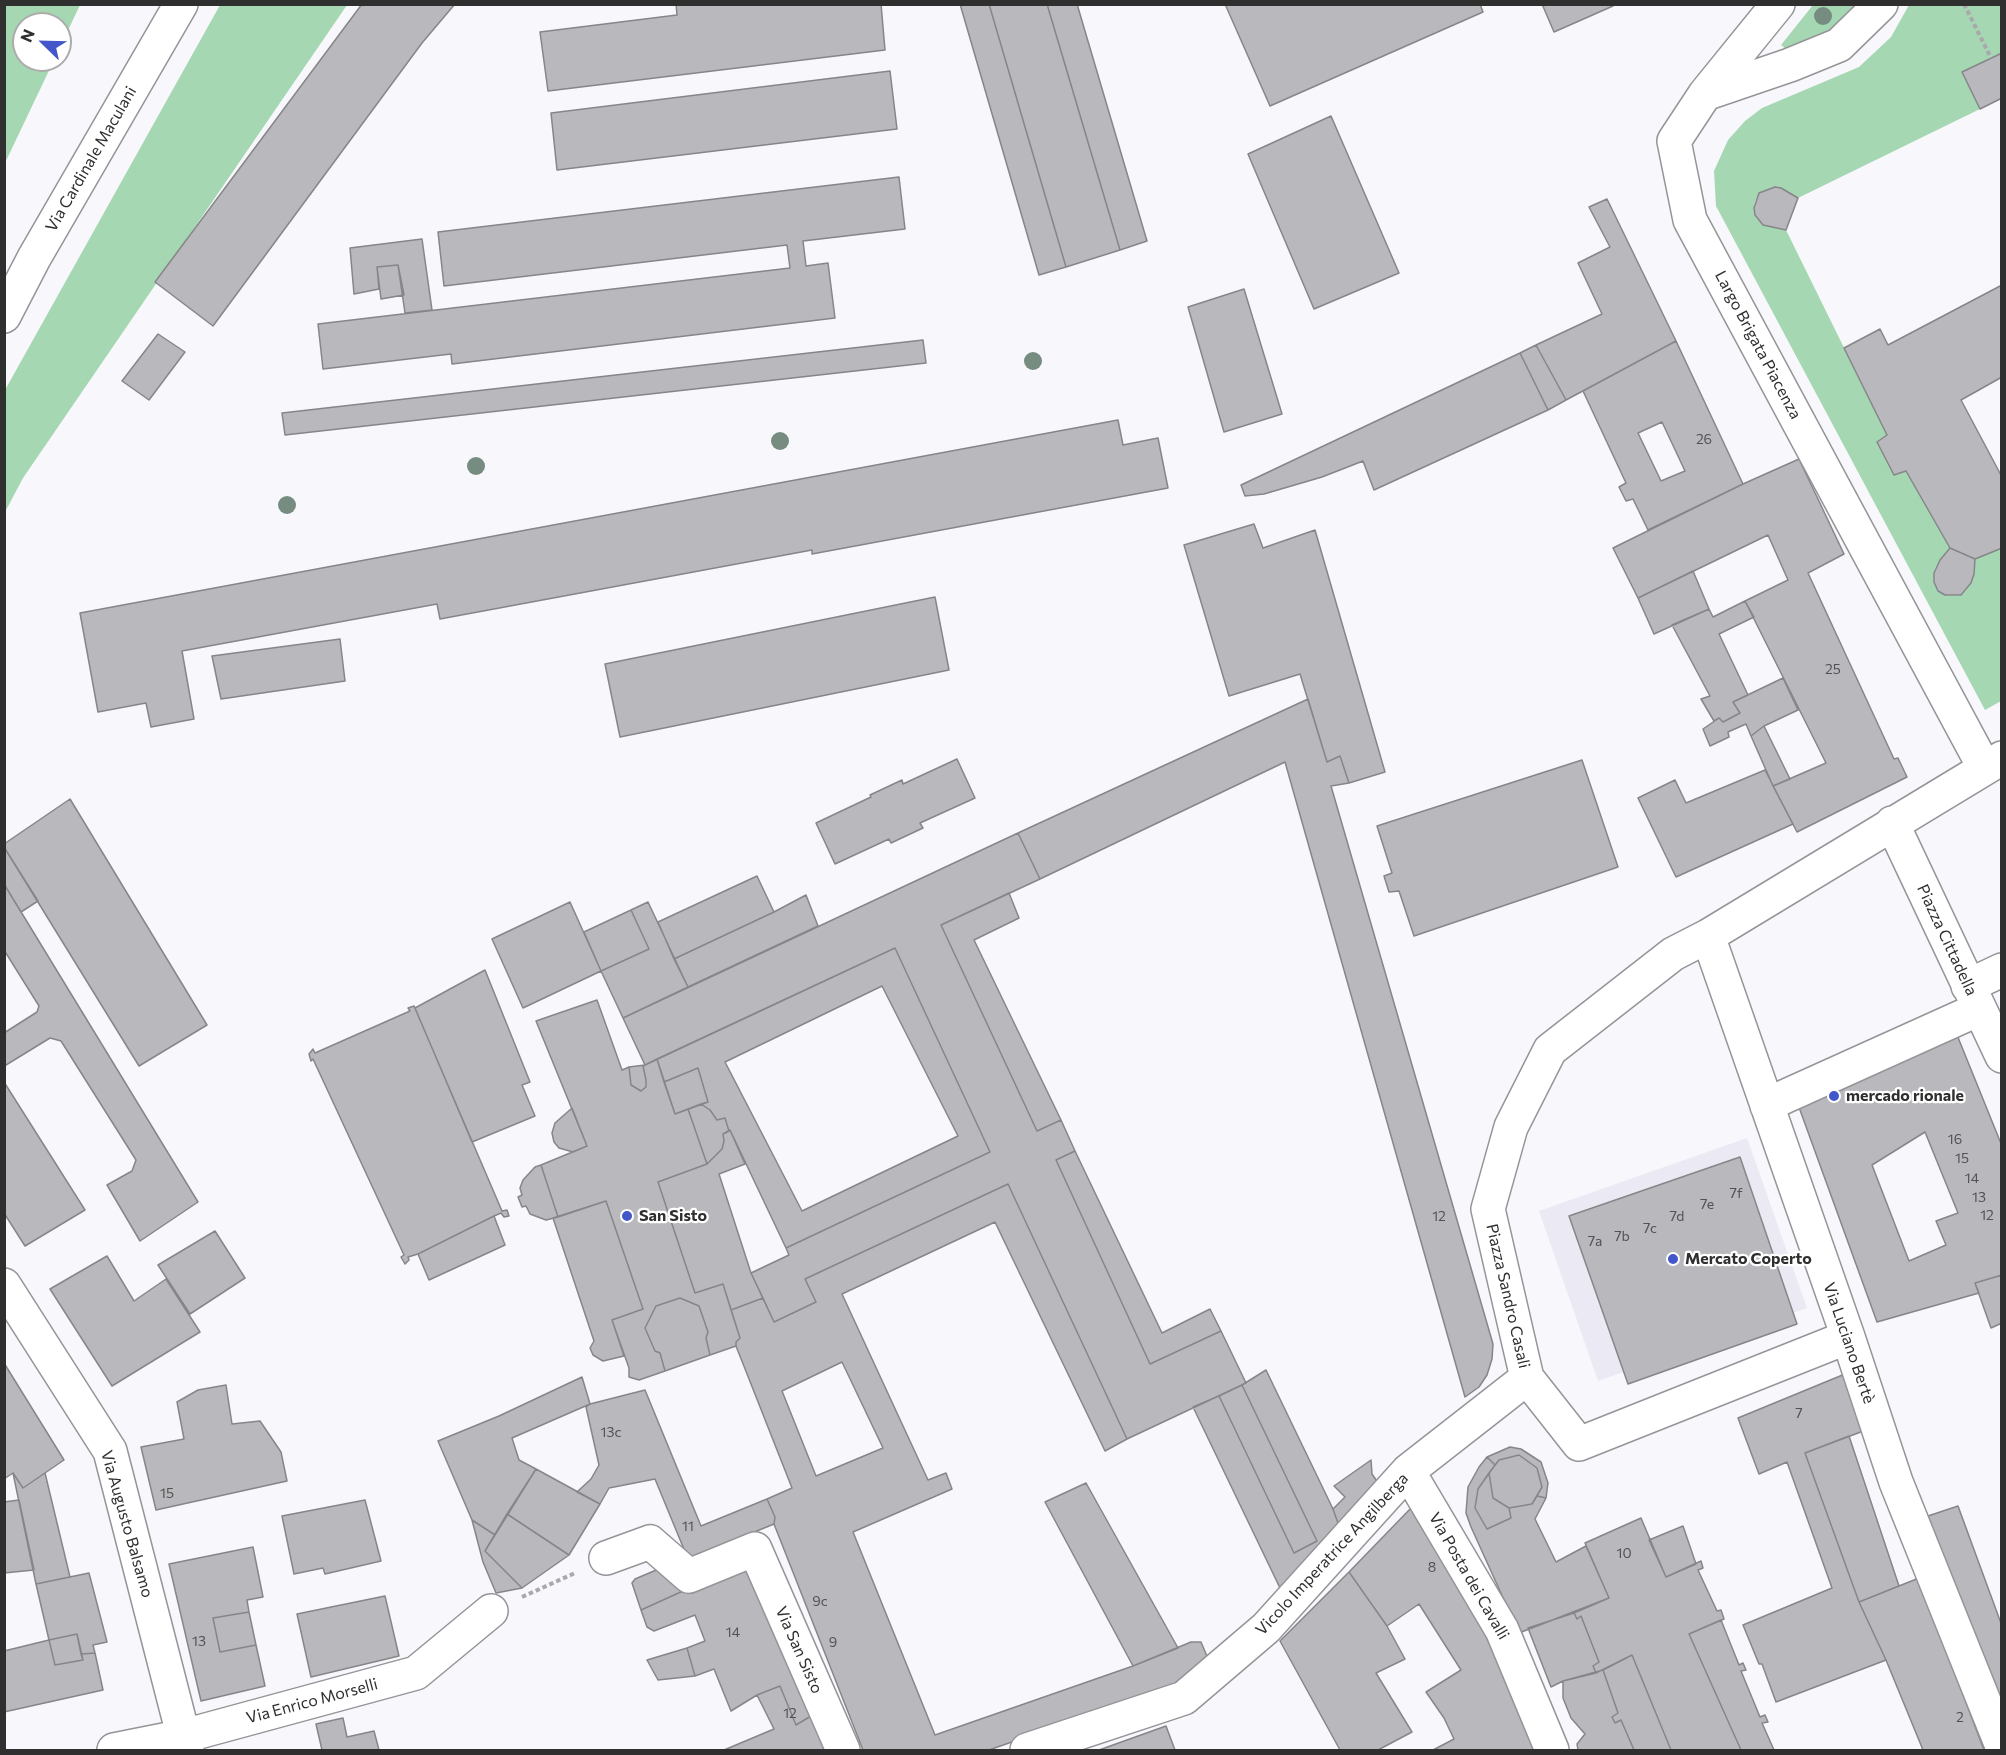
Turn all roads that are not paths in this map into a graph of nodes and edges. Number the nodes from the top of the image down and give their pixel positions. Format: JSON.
{"nodes":[{"id":1,"x":181,"y":4,"type":"edge"},
{"id":2,"x":1778,"y":4,"type":"edge"},
{"id":3,"x":1881,"y":4,"type":"edge"},
{"id":4,"x":1705,"y":94,"type":"junction"},
{"id":5,"x":4,"y":316,"type":"edge"},
{"id":6,"x":1993,"y":763,"type":"edge"},
{"id":7,"x":1892,"y":823,"type":"junction"},
{"id":8,"x":1708,"y":936,"type":"junction"},
{"id":9,"x":2001,"y":970,"type":"edge"},
{"id":10,"x":1974,"y":997,"type":"junction"},
{"id":11,"x":2001,"y":1056,"type":"edge"},
{"id":12,"x":1767,"y":1106,"type":"junction"},
{"id":13,"x":4,"y":1285,"type":"edge"},
{"id":14,"x":1848,"y":1337,"type":"junction"},
{"id":15,"x":1527,"y":1378,"type":"junction"},
{"id":16,"x":1408,"y":1471,"type":"junction"},
{"id":17,"x":606,"y":1558,"type":"road end"},
{"id":18,"x":491,"y":1611,"type":"road end"},
{"id":19,"x":185,"y":1743,"type":"edge"},
{"id":20,"x":2001,"y":1746,"type":"edge"},
{"id":21,"x":114,"y":1750,"type":"edge"},
{"id":22,"x":843,"y":1750,"type":"edge"},
{"id":23,"x":1027,"y":1750,"type":"edge"},
{"id":24,"x":1552,"y":1750,"type":"edge"}],
"edges":[{"from":1,"to":5,"type":"street","name":"Via Cardinale Maculani"},
{"from":2,"to":4,"type":"street","name":"Largo Brigata Piacenza"},
{"from":3,"to":4,"type":"street"},
{"from":4,"to":6,"type":"street","name":"Largo Brigata Piacenza"},
{"from":6,"to":7,"type":"street"},
{"from":7,"to":8,"type":"street"},
{"from":7,"to":10,"type":"street","name":"Piazza Cittadella"},
{"from":8,"to":12,"type":"street","name":"Via Luciano Bertè"},
{"from":8,"to":15,"type":"street","name":"Piazza Sandro Casali"},
{"from":9,"to":10,"type":"street"},
{"from":10,"to":11,"type":"street","name":"Piazza Cittadella"},
{"from":10,"to":12,"type":"street"},
{"from":12,"to":14,"type":"street","name":"Via Luciano Bertè"},
{"from":13,"to":19,"type":"street","name":"Via Augusto Balsamo"},
{"from":14,"to":15,"type":"street","name":"Piazza Sandro Casali"},
{"from":14,"to":20,"type":"street","name":"Via Luciano Bertè"},
{"from":15,"to":16,"type":"street","name":"Vicolo Imperatrice Angilberga"},
{"from":16,"to":23,"type":"street","name":"Vicolo Imperatrice Angilberga"},
{"from":16,"to":24,"type":"street","name":"Via Posta dei Cavalli"},
{"from":17,"to":22,"type":"street","name":"Via San Sisto"},
{"from":18,"to":19,"type":"street","name":"Via Enrico Morselli"},
{"from":19,"to":21,"type":"street","name":"Via Enrico Morselli"}]}
